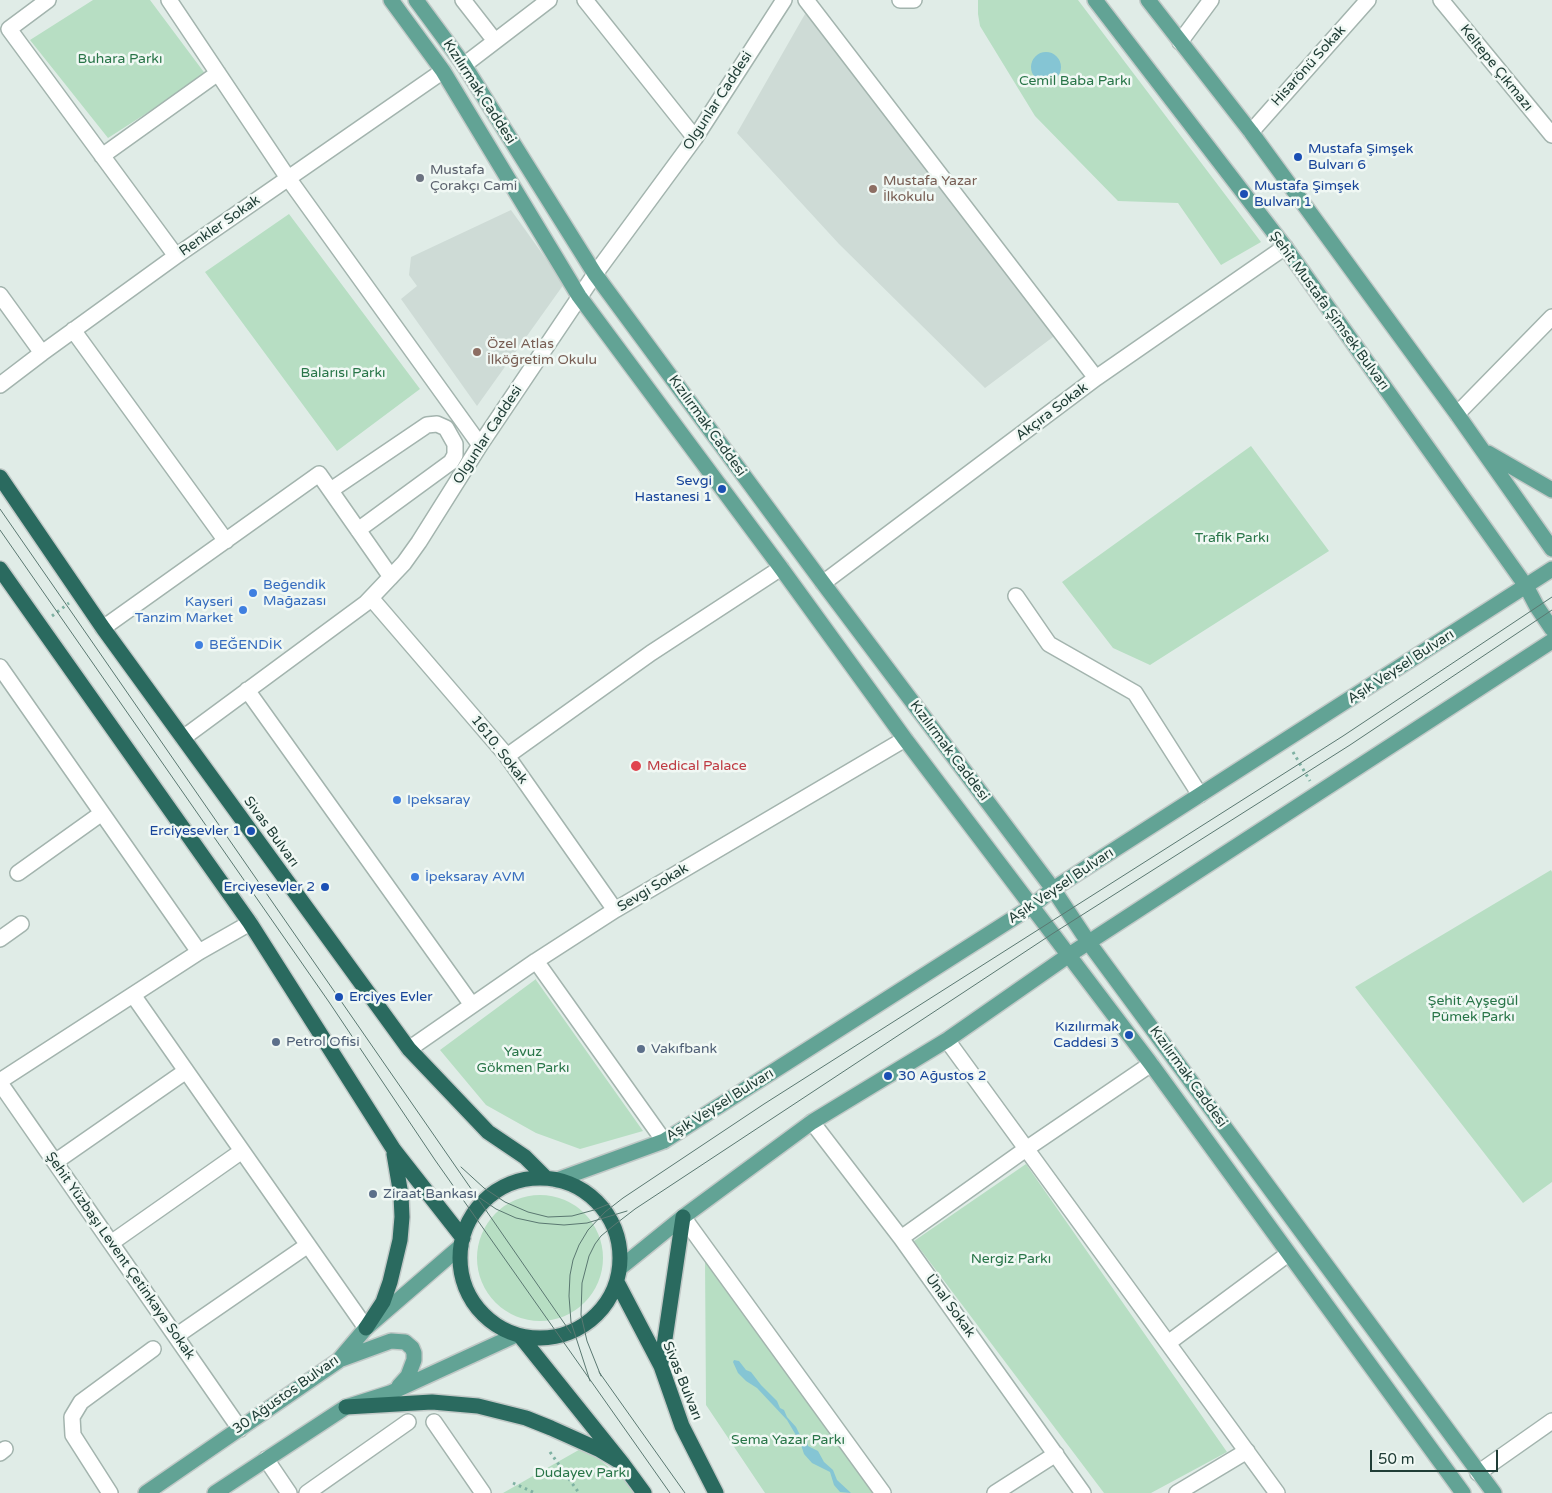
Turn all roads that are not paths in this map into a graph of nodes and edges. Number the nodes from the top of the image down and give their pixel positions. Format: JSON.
{"nodes":[{"id":1,"x":48,"y":0,"type":"edge"},
{"id":2,"x":169,"y":0,"type":"edge"},
{"id":3,"x":391,"y":0,"type":"edge"},
{"id":4,"x":416,"y":0,"type":"edge"},
{"id":5,"x":463,"y":0,"type":"edge"},
{"id":6,"x":549,"y":0,"type":"edge"},
{"id":7,"x":585,"y":0,"type":"edge"},
{"id":8,"x":784,"y":0,"type":"edge"},
{"id":9,"x":806,"y":0,"type":"edge"},
{"id":10,"x":900,"y":0,"type":"edge"},
{"id":11,"x":914,"y":0,"type":"edge"},
{"id":12,"x":1095,"y":0,"type":"edge"},
{"id":13,"x":1148,"y":0,"type":"edge"},
{"id":14,"x":1211,"y":0,"type":"edge"},
{"id":15,"x":1368,"y":0,"type":"edge"},
{"id":16,"x":1441,"y":0,"type":"edge"},
{"id":17,"x":495,"y":41,"type":"junction"},
{"id":18,"x":1180,"y":42,"type":"junction"},
{"id":19,"x":464,"y":65,"type":"junction"},
{"id":20,"x":443,"y":71,"type":"junction"},
{"id":21,"x":218,"y":73,"type":"junction"},
{"id":22,"x":1251,"y":132,"type":"junction"},
{"id":23,"x":1552,"y":135,"type":"edge"},
{"id":24,"x":695,"y":138,"type":"junction"},
{"id":25,"x":102,"y":156,"type":"junction"},
{"id":26,"x":288,"y":178,"type":"junction"},
{"id":27,"x":1285,"y":248,"type":"junction"},
{"id":28,"x":176,"y":256,"type":"junction"},
{"id":29,"x":595,"y":274,"type":"junction"},
{"id":30,"x":0,"y":295,"type":"edge"},
{"id":31,"x":579,"y":296,"type":"junction"},
{"id":32,"x":1552,"y":317,"type":"edge"},
{"id":33,"x":73,"y":330,"type":"junction"},
{"id":34,"x":42,"y":353,"type":"junction"},
{"id":35,"x":1096,"y":378,"type":"junction"},
{"id":36,"x":0,"y":385,"type":"edge"},
{"id":37,"x":1456,"y":414,"type":"junction"},
{"id":38,"x":480,"y":445,"type":"junction"},
{"id":39,"x":1482,"y":450,"type":"junction"},
{"id":40,"x":460,"y":462,"type":"junction"},
{"id":41,"x":0,"y":477,"type":"edge"},
{"id":42,"x":331,"y":490,"type":"junction"},
{"id":43,"x":1552,"y":490,"type":"edge"},
{"id":44,"x":358,"y":530,"type":"junction"},
{"id":45,"x":226,"y":541,"type":"junction"},
{"id":46,"x":1552,"y":549,"type":"edge"},
{"id":47,"x":781,"y":568,"type":"junction"},
{"id":48,"x":0,"y":569,"type":"edge"},
{"id":49,"x":1552,"y":569,"type":"edge"},
{"id":50,"x":391,"y":577,"type":"junction"},
{"id":51,"x":823,"y":583,"type":"junction"},
{"id":52,"x":1526,"y":586,"type":"junction"},
{"id":53,"x":1016,"y":596,"type":"dead end"},
{"id":54,"x":371,"y":598,"type":"junction"},
{"id":55,"x":103,"y":628,"type":"junction"},
{"id":56,"x":1552,"y":629,"type":"edge"},
{"id":57,"x":1552,"y":641,"type":"edge"},
{"id":58,"x":1,"y":670,"type":"edge"},
{"id":59,"x":247,"y":690,"type":"junction"},
{"id":60,"x":183,"y":738,"type":"junction"},
{"id":61,"x":905,"y":739,"type":"junction"},
{"id":62,"x":507,"y":756,"type":"junction"},
{"id":63,"x":1200,"y":795,"type":"junction"},
{"id":64,"x":102,"y":814,"type":"junction"},
{"id":65,"x":18,"y":872,"type":"dead end"},
{"id":66,"x":1053,"y":889,"type":"junction"},
{"id":67,"x":1031,"y":907,"type":"junction"},
{"id":68,"x":615,"y":910,"type":"junction"},
{"id":69,"x":250,"y":923,"type":"junction"},
{"id":70,"x":21,"y":924,"type":"dead end"},
{"id":71,"x":0,"y":939,"type":"edge"},
{"id":72,"x":1089,"y":943,"type":"junction"},
{"id":73,"x":199,"y":952,"type":"junction"},
{"id":74,"x":1068,"y":955,"type":"junction"},
{"id":75,"x":536,"y":961,"type":"junction"},
{"id":76,"x":133,"y":995,"type":"junction"},
{"id":77,"x":472,"y":1005,"type":"junction"},
{"id":78,"x":946,"y":1040,"type":"junction"},
{"id":79,"x":409,"y":1049,"type":"junction"},
{"id":80,"x":1151,"y":1064,"type":"junction"},
{"id":81,"x":186,"y":1071,"type":"junction"},
{"id":82,"x":0,"y":1082,"type":"edge"},
{"id":83,"x":812,"y":1122,"type":"junction"},
{"id":84,"x":664,"y":1141,"type":"junction"},
{"id":85,"x":1026,"y":1149,"type":"junction"},
{"id":86,"x":394,"y":1150,"type":"junction"},
{"id":87,"x":242,"y":1151,"type":"junction"},
{"id":88,"x":55,"y":1162,"type":"junction"},
{"id":89,"x":552,"y":1179,"type":"junction"},
{"id":90,"x":683,"y":1217,"type":"junction"},
{"id":91,"x":901,"y":1238,"type":"junction"},
{"id":92,"x":462,"y":1242,"type":"junction"},
{"id":93,"x":111,"y":1243,"type":"junction"},
{"id":94,"x":308,"y":1245,"type":"junction"},
{"id":95,"x":1288,"y":1254,"type":"junction"},
{"id":96,"x":619,"y":1275,"type":"junction"},
{"id":97,"x":366,"y":1328,"type":"junction"},
{"id":98,"x":176,"y":1336,"type":"junction"},
{"id":99,"x":519,"y":1336,"type":"junction"},
{"id":100,"x":1168,"y":1343,"type":"junction"},
{"id":101,"x":153,"y":1349,"type":"dead end"},
{"id":102,"x":338,"y":1361,"type":"junction"},
{"id":103,"x":661,"y":1366,"type":"junction"},
{"id":104,"x":390,"y":1393,"type":"junction"},
{"id":105,"x":346,"y":1407,"type":"junction"},
{"id":106,"x":1552,"y":1421,"type":"edge"},
{"id":107,"x":408,"y":1422,"type":"dead end"},
{"id":108,"x":434,"y":1422,"type":"dead end"},
{"id":109,"x":240,"y":1428,"type":"junction"},
{"id":110,"x":1247,"y":1451,"type":"junction"},
{"id":111,"x":1056,"y":1454,"type":"junction"},
{"id":112,"x":266,"y":1460,"type":"junction"},
{"id":113,"x":622,"y":1463,"type":"junction"},
{"id":114,"x":1478,"y":1473,"type":"junction"},
{"id":115,"x":1458,"y":1491,"type":"edge"},
{"id":116,"x":110,"y":1493,"type":"edge"},
{"id":117,"x":146,"y":1493,"type":"edge"},
{"id":118,"x":215,"y":1493,"type":"edge"},
{"id":119,"x":289,"y":1493,"type":"edge"},
{"id":120,"x":307,"y":1493,"type":"edge"},
{"id":121,"x":483,"y":1493,"type":"edge"},
{"id":122,"x":644,"y":1493,"type":"edge"},
{"id":123,"x":716,"y":1493,"type":"edge"},
{"id":124,"x":883,"y":1493,"type":"edge"},
{"id":125,"x":996,"y":1493,"type":"edge"},
{"id":126,"x":1083,"y":1493,"type":"edge"},
{"id":127,"x":1177,"y":1493,"type":"edge"},
{"id":128,"x":1277,"y":1493,"type":"edge"},
{"id":129,"x":1494,"y":1493,"type":"edge"}],
"edges":[{"from":1,"to":25,"type":"street"},
{"from":2,"to":21,"type":"street"},
{"from":3,"to":20,"type":"main road","name":"Kızılırmak Caddesi"},
{"from":4,"to":19,"type":"main road","name":"Kızılırmak Caddesi"},
{"from":5,"to":17,"type":"street"},
{"from":6,"to":17,"type":"street"},
{"from":7,"to":24,"type":"street"},
{"from":8,"to":24,"type":"street","name":"Olgunlar Caddesi"},
{"from":9,"to":35,"type":"street"},
{"from":10,"to":11,"type":"street"},
{"from":12,"to":27,"type":"main road","name":"Şehit Mustafa Şimsek Bulvarı"},
{"from":13,"to":18,"type":"main road"},
{"from":14,"to":18,"type":"street"},
{"from":15,"to":22,"type":"street","name":"Hisarönü Sokak"},
{"from":16,"to":23,"type":"street","name":"Keltepe Çıkmazı"},
{"from":17,"to":19,"type":"street"},
{"from":18,"to":22,"type":"main road"},
{"from":19,"to":29,"type":"main road","name":"Kızılırmak Caddesi"},
{"from":20,"to":26,"type":"street","name":"Renkler Sokak"},
{"from":20,"to":31,"type":"main road","name":"Kızılırmak Caddesi"},
{"from":21,"to":25,"type":"street"},
{"from":21,"to":26,"type":"street"},
{"from":22,"to":37,"type":"main road"},
{"from":24,"to":29,"type":"street","name":"Olgunlar Caddesi"},
{"from":25,"to":28,"type":"street"},
{"from":26,"to":28,"type":"street","name":"Renkler Sokak"},
{"from":26,"to":38,"type":"street"},
{"from":27,"to":35,"type":"street","name":"Akçıra Sokak"},
{"from":27,"to":52,"type":"main road","name":"Şehit Mustafa Şimsek Bulvarı"},
{"from":28,"to":33,"type":"street","name":"Renkler Sokak"},
{"from":29,"to":31,"type":"street","name":"Olgunlar Caddesi"},
{"from":29,"to":51,"type":"main road","name":"Kızılırmak Caddesi"},
{"from":30,"to":34,"type":"street"},
{"from":31,"to":38,"type":"street","name":"Olgunlar Caddesi"},
{"from":31,"to":47,"type":"main road","name":"Kızılırmak Caddesi"},
{"from":32,"to":37,"type":"street"},
{"from":33,"to":34,"type":"street","name":"Renkler Sokak"},
{"from":33,"to":45,"type":"street"},
{"from":34,"to":36,"type":"street","name":"Renkler Sokak"},
{"from":35,"to":51,"type":"street","name":"Akçıra Sokak"},
{"from":37,"to":39,"type":"main road"},
{"from":38,"to":40,"type":"street","name":"Olgunlar Caddesi"},
{"from":39,"to":43,"type":"main road"},
{"from":39,"to":46,"type":"main road"},
{"from":40,"to":42,"type":"street"},
{"from":40,"to":44,"type":"street"},
{"from":40,"to":50,"type":"street","name":"Olgunlar Caddesi"},
{"from":41,"to":55,"type":"highway","name":"Sivas Bulvarı"},
{"from":42,"to":44,"type":"street"},
{"from":42,"to":45,"type":"street"},
{"from":44,"to":50,"type":"street"},
{"from":45,"to":55,"type":"street"},
{"from":47,"to":61,"type":"main road","name":"Kızılırmak Caddesi"},
{"from":47,"to":62,"type":"street"},
{"from":48,"to":69,"type":"highway"},
{"from":49,"to":52,"type":"main road","name":"Aşık Veysel Bulvarı"},
{"from":50,"to":54,"type":"street","name":"Olgunlar Caddesi"},
{"from":51,"to":66,"type":"main road","name":"Kızılırmak Caddesi"},
{"from":52,"to":56,"type":"main road","name":"Şehit Mustafa Şimsek Bulvarı"},
{"from":52,"to":63,"type":"main road","name":"Aşık Veysel Bulvarı"},
{"from":53,"to":63,"type":"street"},
{"from":54,"to":59,"type":"street","name":"Olgunlar Caddesi"},
{"from":54,"to":62,"type":"street","name":"1610. Sokak"},
{"from":55,"to":60,"type":"highway","name":"Sivas Bulvarı"},
{"from":57,"to":72,"type":"main road"},
{"from":58,"to":64,"type":"street"},
{"from":59,"to":60,"type":"street","name":"Olgunlar Caddesi"},
{"from":59,"to":77,"type":"street"},
{"from":60,"to":79,"type":"highway","name":"Sivas Bulvarı"},
{"from":61,"to":67,"type":"main road","name":"Kızılırmak Caddesi"},
{"from":61,"to":68,"type":"street","name":"Sevgi Sokak"},
{"from":62,"to":68,"type":"street","name":"1610. Sokak"},
{"from":63,"to":66,"type":"main road","name":"Aşık Veysel Bulvarı"},
{"from":64,"to":65,"type":"street"},
{"from":64,"to":73,"type":"street"},
{"from":66,"to":67,"type":"main road","name":"Aşık Veysel Bulvarı"},
{"from":66,"to":72,"type":"main road","name":"Kızılırmak Caddesi"},
{"from":67,"to":74,"type":"main road","name":"Kızılırmak Caddesi"},
{"from":67,"to":84,"type":"main road","name":"Aşık Veysel Bulvarı"},
{"from":68,"to":75,"type":"street","name":"Sevgi Sokak"},
{"from":69,"to":73,"type":"street"},
{"from":69,"to":86,"type":"highway"},
{"from":70,"to":71,"type":"street"},
{"from":72,"to":74,"type":"main road"},
{"from":72,"to":114,"type":"main road","name":"Kızılırmak Caddesi"},
{"from":73,"to":76,"type":"street"},
{"from":74,"to":78,"type":"main road"},
{"from":74,"to":80,"type":"main road","name":"Kızılırmak Caddesi"},
{"from":75,"to":77,"type":"street","name":"Sevgi Sokak"},
{"from":75,"to":84,"type":"street"},
{"from":76,"to":81,"type":"street"},
{"from":76,"to":82,"type":"street"},
{"from":77,"to":79,"type":"street","name":"Sevgi Sokak"},
{"from":78,"to":83,"type":"main road"},
{"from":78,"to":85,"type":"street"},
{"from":79,"to":89,"type":"highway","name":"Sivas Bulvarı"},
{"from":80,"to":85,"type":"street"},
{"from":80,"to":95,"type":"main road","name":"Kızılırmak Caddesi"},
{"from":81,"to":87,"type":"street"},
{"from":81,"to":88,"type":"street"},
{"from":82,"to":88,"type":"street","name":"Şehit Yüzbaşı Levent Çetinkaya Sokak"},
{"from":83,"to":90,"type":"main road"},
{"from":83,"to":91,"type":"street","name":"Ünal Sokak"},
{"from":84,"to":89,"type":"main road","name":"Aşık Veysel Bulvarı"},
{"from":85,"to":91,"type":"street"},
{"from":85,"to":100,"type":"street"},
{"from":86,"to":92,"type":"highway"},
{"from":86,"to":97,"type":"highway"},
{"from":87,"to":93,"type":"street"},
{"from":87,"to":94,"type":"street"},
{"from":88,"to":93,"type":"street","name":"Şehit Yüzbaşı Levent Çetinkaya Sokak"},
{"from":89,"to":92,"type":"highway"},
{"from":89,"to":96,"type":"highway"},
{"from":90,"to":96,"type":"main road"},
{"from":90,"to":103,"type":"highway"},
{"from":90,"to":124,"type":"street"},
{"from":91,"to":111,"type":"street","name":"Ünal Sokak"},
{"from":92,"to":97,"type":"main road","name":"30 Ağustos Bulvarı"},
{"from":92,"to":99,"type":"highway"},
{"from":93,"to":98,"type":"street","name":"Şehit Yüzbaşı Levent Çetinkaya Sokak"},
{"from":94,"to":97,"type":"street"},
{"from":94,"to":98,"type":"street"},
{"from":95,"to":100,"type":"street"},
{"from":95,"to":115,"type":"main road","name":"Kızılırmak Caddesi"},
{"from":96,"to":99,"type":"highway"},
{"from":96,"to":103,"type":"highway","name":"Sivas Bulvarı"},
{"from":97,"to":102,"type":"main road","name":"30 Ağustos Bulvarı"},
{"from":98,"to":109,"type":"street","name":"Şehit Yüzbaşı Levent Çetinkaya Sokak"},
{"from":99,"to":104,"type":"main road"},
{"from":99,"to":113,"type":"highway"},
{"from":100,"to":110,"type":"street"},
{"from":101,"to":116,"type":"street"},
{"from":102,"to":104,"type":"main road"},
{"from":102,"to":109,"type":"main road","name":"30 Ağustos Bulvarı"},
{"from":103,"to":123,"type":"highway","name":"Sivas Bulvarı"},
{"from":104,"to":105,"type":"main road"},
{"from":105,"to":112,"type":"main road"},
{"from":105,"to":113,"type":"highway"},
{"from":106,"to":114,"type":"street"},
{"from":107,"to":120,"type":"street"},
{"from":108,"to":121,"type":"street"},
{"from":109,"to":117,"type":"main road","name":"30 Ağustos Bulvarı"},
{"from":110,"to":127,"type":"street"},
{"from":110,"to":128,"type":"street"},
{"from":111,"to":125,"type":"street"},
{"from":111,"to":126,"type":"street","name":"Ünal Sokak"},
{"from":112,"to":118,"type":"main road"},
{"from":112,"to":119,"type":"street"},
{"from":113,"to":122,"type":"highway"},
{"from":114,"to":129,"type":"main road","name":"Kızılırmak Caddesi"}]}
